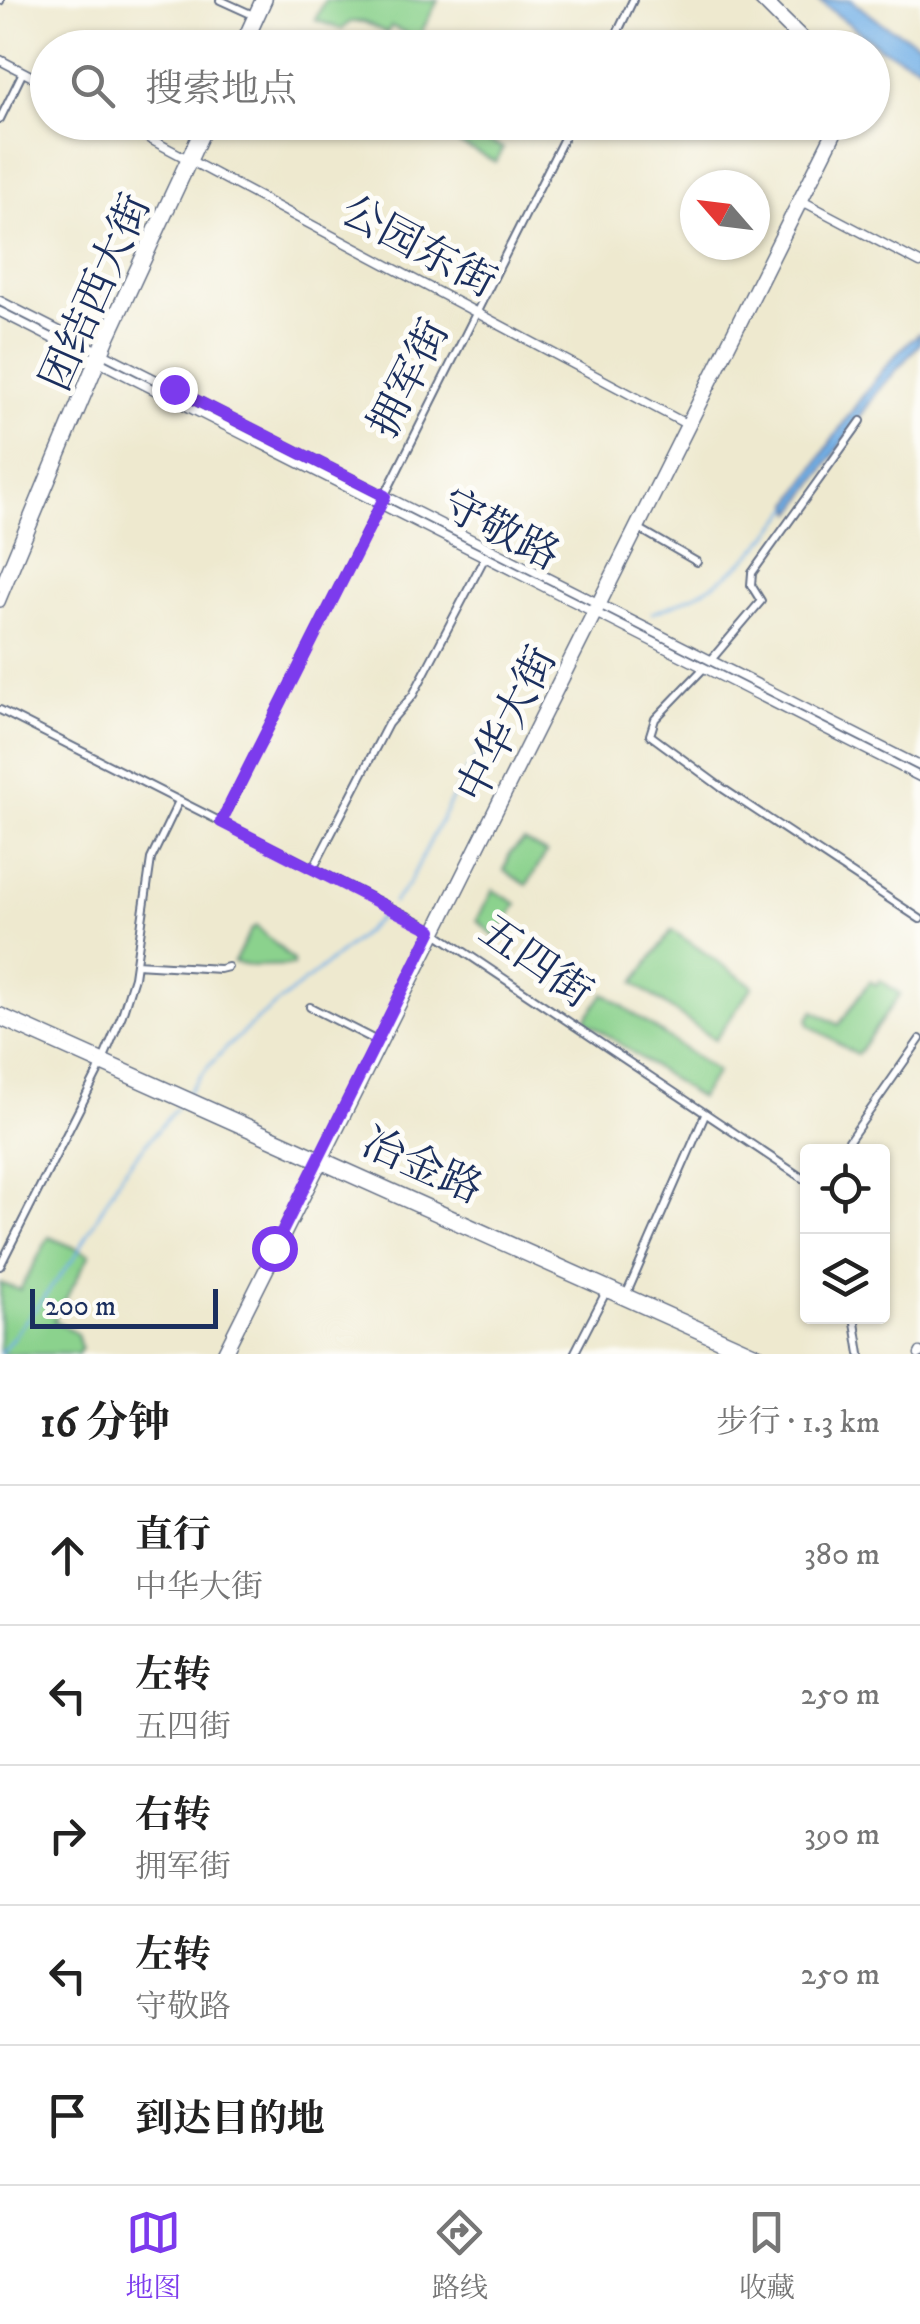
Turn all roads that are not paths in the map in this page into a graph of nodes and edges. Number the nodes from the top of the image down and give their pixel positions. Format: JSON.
{"nodes":[{"id":1,"x":220,"y":0,"type":"edge"},
{"id":2,"x":264,"y":0,"type":"edge"},
{"id":3,"x":634,"y":0,"type":"edge"},
{"id":4,"x":758,"y":0,"type":"edge"},
{"id":5,"x":767,"y":0,"type":"edge"},
{"id":6,"x":253,"y":15,"type":"junction"},
{"id":7,"x":248,"y":30,"type":"edge"},
{"id":8,"x":250,"y":30,"type":"edge"},
{"id":9,"x":619,"y":30,"type":"edge"},
{"id":10,"x":788,"y":30,"type":"edge"},
{"id":11,"x":798,"y":30,"type":"edge"},
{"id":12,"x":0,"y":60,"type":"edge"},
{"id":13,"x":23,"y":72,"type":"junction"},
{"id":14,"x":30,"y":76,"type":"edge"},
{"id":15,"x":0,"y":119,"type":"edge"},
{"id":16,"x":152,"y":140,"type":"edge"},
{"id":17,"x":198,"y":140,"type":"edge"},
{"id":18,"x":563,"y":140,"type":"edge"},
{"id":19,"x":831,"y":140,"type":"edge"},
{"id":20,"x":832,"y":140,"type":"edge"},
{"id":21,"x":189,"y":160,"type":"junction"},
{"id":22,"x":804,"y":202,"type":"junction"},
{"id":23,"x":920,"y":262,"type":"edge"},
{"id":24,"x":0,"y":301,"type":"edge"},
{"id":25,"x":0,"y":312,"type":"edge"},
{"id":26,"x":477,"y":314,"type":"junction"},
{"id":27,"x":98,"y":357,"type":"junction"},
{"id":28,"x":862,"y":421,"type":"dead end"},
{"id":29,"x":688,"y":426,"type":"junction"},
{"id":30,"x":383,"y":500,"type":"junction"},
{"id":31,"x":640,"y":529,"type":"junction"},
{"id":32,"x":485,"y":557,"type":"junction"},
{"id":33,"x":697,"y":562,"type":"dead end"},
{"id":34,"x":0,"y":586,"type":"edge"},
{"id":35,"x":0,"y":602,"type":"edge"},
{"id":36,"x":597,"y":608,"type":"junction"},
{"id":37,"x":708,"y":664,"type":"junction"},
{"id":38,"x":0,"y":710,"type":"edge"},
{"id":39,"x":920,"y":766,"type":"edge"},
{"id":40,"x":920,"y":777,"type":"edge"},
{"id":41,"x":178,"y":801,"type":"junction"},
{"id":42,"x":221,"y":822,"type":"junction"},
{"id":43,"x":313,"y":869,"type":"junction"},
{"id":44,"x":920,"y":919,"type":"edge"},
{"id":45,"x":435,"y":932,"type":"junction"},
{"id":46,"x":136,"y":964,"type":"junction"},
{"id":47,"x":228,"y":967,"type":"dead end"},
{"id":48,"x":310,"y":1007,"type":"dead end"},
{"id":49,"x":0,"y":1012,"type":"edge"},
{"id":50,"x":0,"y":1021,"type":"edge"},
{"id":51,"x":920,"y":1039,"type":"edge"},
{"id":52,"x":377,"y":1041,"type":"junction"},
{"id":53,"x":102,"y":1062,"type":"junction"},
{"id":54,"x":705,"y":1115,"type":"junction"},
{"id":55,"x":847,"y":1144,"type":"edge"},
{"id":56,"x":322,"y":1159,"type":"junction"},
{"id":57,"x":800,"y":1177,"type":"edge"},
{"id":58,"x":0,"y":1266,"type":"edge"},
{"id":59,"x":606,"y":1292,"type":"junction"},
{"id":60,"x":627,"y":1292,"type":"junction"},
{"id":61,"x":855,"y":1324,"type":"edge"},
{"id":62,"x":224,"y":1354,"type":"edge"},
{"id":63,"x":574,"y":1354,"type":"edge"},
{"id":64,"x":743,"y":1354,"type":"edge"},
{"id":65,"x":762,"y":1354,"type":"edge"},
{"id":66,"x":860,"y":1354,"type":"edge"}],
"edges":[{"from":1,"to":6,"type":"street"},
{"from":2,"to":6,"type":"main road"},
{"from":2,"to":8,"type":"main road"},
{"from":3,"to":9,"type":"street"},
{"from":4,"to":10,"type":"street"},
{"from":5,"to":11,"type":"street"},
{"from":6,"to":7,"type":"main road"},
{"from":12,"to":13,"type":"street"},
{"from":13,"to":14,"type":"street"},
{"from":13,"to":15,"type":"street"},
{"from":16,"to":21,"type":"street","name":"公园东街"},
{"from":17,"to":21,"type":"main road","name":"团结西大街"},
{"from":18,"to":26,"type":"street","name":"拥军街"},
{"from":19,"to":29,"type":"street","name":"中华大街"},
{"from":20,"to":22,"type":"street","name":"中华大街"},
{"from":21,"to":26,"type":"street","name":"公园东街"},
{"from":21,"to":27,"type":"main road","name":"团结西大街"},
{"from":22,"to":23,"type":"street"},
{"from":22,"to":29,"type":"street","name":"中华大街"},
{"from":24,"to":27,"type":"street","name":"守敬路"},
{"from":25,"to":27,"type":"street","name":"守敬路"},
{"from":26,"to":29,"type":"street","name":"公园东街"},
{"from":26,"to":30,"type":"street","name":"拥军街"},
{"from":27,"to":30,"type":"street","name":"守敬路"},
{"from":27,"to":34,"type":"main road","name":"团结西大街"},
{"from":27,"to":35,"type":"main road","name":"团结西大街"},
{"from":28,"to":37,"type":"street"},
{"from":29,"to":31,"type":"street","name":"中华大街"},
{"from":29,"to":36,"type":"street","name":"中华大街"},
{"from":30,"to":32,"type":"street","name":"守敬路"},
{"from":30,"to":36,"type":"street","name":"守敬路"},
{"from":30,"to":42,"type":"street","name":"拥军街"},
{"from":31,"to":33,"type":"street"},
{"from":31,"to":36,"type":"street","name":"中华大街"},
{"from":32,"to":36,"type":"street","name":"守敬路"},
{"from":32,"to":43,"type":"street"},
{"from":36,"to":37,"type":"street","name":"守敬路"},
{"from":36,"to":45,"type":"street","name":"中华大街"},
{"from":37,"to":39,"type":"street","name":"守敬路"},
{"from":37,"to":40,"type":"street","name":"守敬路"},
{"from":37,"to":44,"type":"street"},
{"from":38,"to":41,"type":"street","name":"五四街"},
{"from":41,"to":42,"type":"street","name":"五四街"},
{"from":41,"to":46,"type":"street"},
{"from":42,"to":43,"type":"street","name":"五四街"},
{"from":43,"to":45,"type":"street","name":"五四街"},
{"from":45,"to":52,"type":"street","name":"中华大街"},
{"from":45,"to":54,"type":"street","name":"五四街"},
{"from":45,"to":56,"type":"street","name":"中华大街"},
{"from":46,"to":47,"type":"street"},
{"from":46,"to":53,"type":"street"},
{"from":48,"to":52,"type":"street"},
{"from":49,"to":53,"type":"street","name":"冶金路"},
{"from":50,"to":53,"type":"street","name":"冶金路"},
{"from":51,"to":55,"type":"street"},
{"from":52,"to":56,"type":"street","name":"中华大街"},
{"from":53,"to":56,"type":"street","name":"冶金路"},
{"from":53,"to":58,"type":"street"},
{"from":54,"to":57,"type":"street","name":"五四街"},
{"from":54,"to":60,"type":"street"},
{"from":56,"to":59,"type":"street","name":"冶金路"},
{"from":56,"to":60,"type":"street","name":"冶金路"},
{"from":56,"to":62,"type":"street","name":"中华大街"},
{"from":59,"to":63,"type":"street"},
{"from":59,"to":64,"type":"street","name":"冶金路"},
{"from":60,"to":65,"type":"street","name":"冶金路"},
{"from":61,"to":66,"type":"street"}]}
